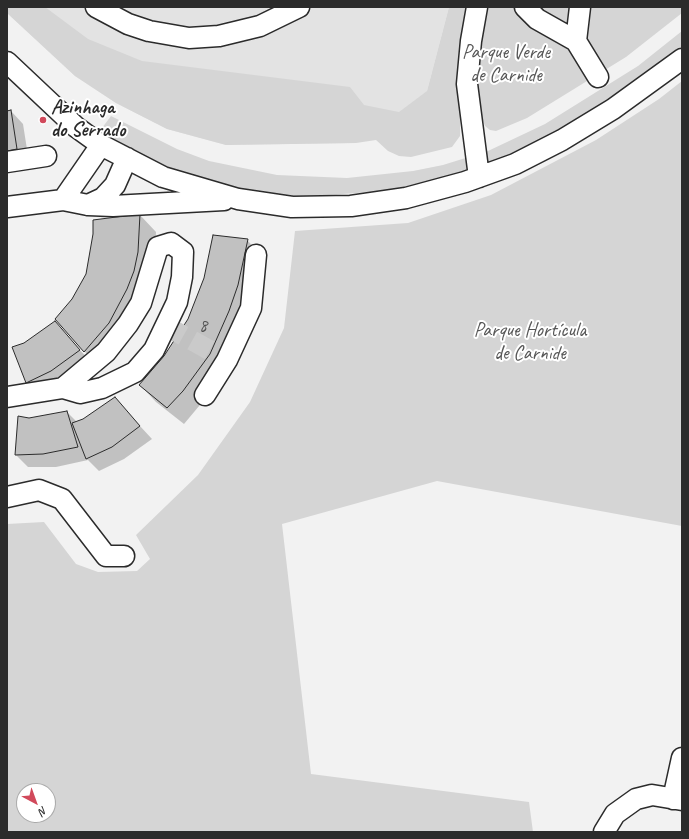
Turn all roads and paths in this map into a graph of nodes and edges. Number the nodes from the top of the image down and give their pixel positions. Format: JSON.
{"nodes":[{"id":1,"x":96,"y":7,"type":"edge"},
{"id":2,"x":299,"y":7,"type":"edge"},
{"id":3,"x":477,"y":7,"type":"edge"},
{"id":4,"x":525,"y":7,"type":"edge"},
{"id":5,"x":580,"y":7,"type":"edge"},
{"id":6,"x":576,"y":40,"type":"junction"},
{"id":7,"x":682,"y":59,"type":"edge"},
{"id":8,"x":7,"y":62,"type":"edge"},
{"id":9,"x":598,"y":77,"type":"dead end"},
{"id":10,"x":101,"y":145,"type":"junction"},
{"id":11,"x":46,"y":156,"type":"dead end"},
{"id":12,"x":128,"y":158,"type":"junction"},
{"id":13,"x":7,"y":162,"type":"edge"},
{"id":14,"x":479,"y":177,"type":"junction"},
{"id":15,"x":238,"y":199,"type":"junction"},
{"id":16,"x":64,"y":200,"type":"junction"},
{"id":17,"x":88,"y":205,"type":"junction"},
{"id":18,"x":7,"y":207,"type":"edge"},
{"id":19,"x":256,"y":255,"type":"dead end"},
{"id":20,"x":64,"y":388,"type":"junction"},
{"id":21,"x":204,"y":396,"type":"dead end"},
{"id":22,"x":7,"y":397,"type":"edge"},
{"id":23,"x":7,"y":497,"type":"edge"},
{"id":24,"x":124,"y":556,"type":"dead end"},
{"id":25,"x":682,"y":758,"type":"edge"},
{"id":26,"x":678,"y":799,"type":"edge"},
{"id":27,"x":604,"y":832,"type":"edge"}],
"edges":[{"from":1,"to":2,"type":"street"},
{"from":3,"to":14,"type":"street"},
{"from":4,"to":6,"type":"street"},
{"from":5,"to":6,"type":"street"},
{"from":6,"to":9,"type":"street"},
{"from":7,"to":14,"type":"street"},
{"from":8,"to":10,"type":"street"},
{"from":10,"to":12,"type":"street"},
{"from":10,"to":16,"type":"street"},
{"from":11,"to":13,"type":"street"},
{"from":12,"to":15,"type":"street"},
{"from":12,"to":17,"type":"street"},
{"from":14,"to":15,"type":"street"},
{"from":15,"to":17,"type":"street"},
{"from":16,"to":17,"type":"street"},
{"from":16,"to":18,"type":"street"},
{"from":19,"to":21,"type":"street"},
{"from":20,"to":20,"type":"street"},
{"from":20,"to":22,"type":"street"},
{"from":23,"to":24,"type":"street"},
{"from":25,"to":26,"type":"street"},
{"from":26,"to":27,"type":"street"}]}
